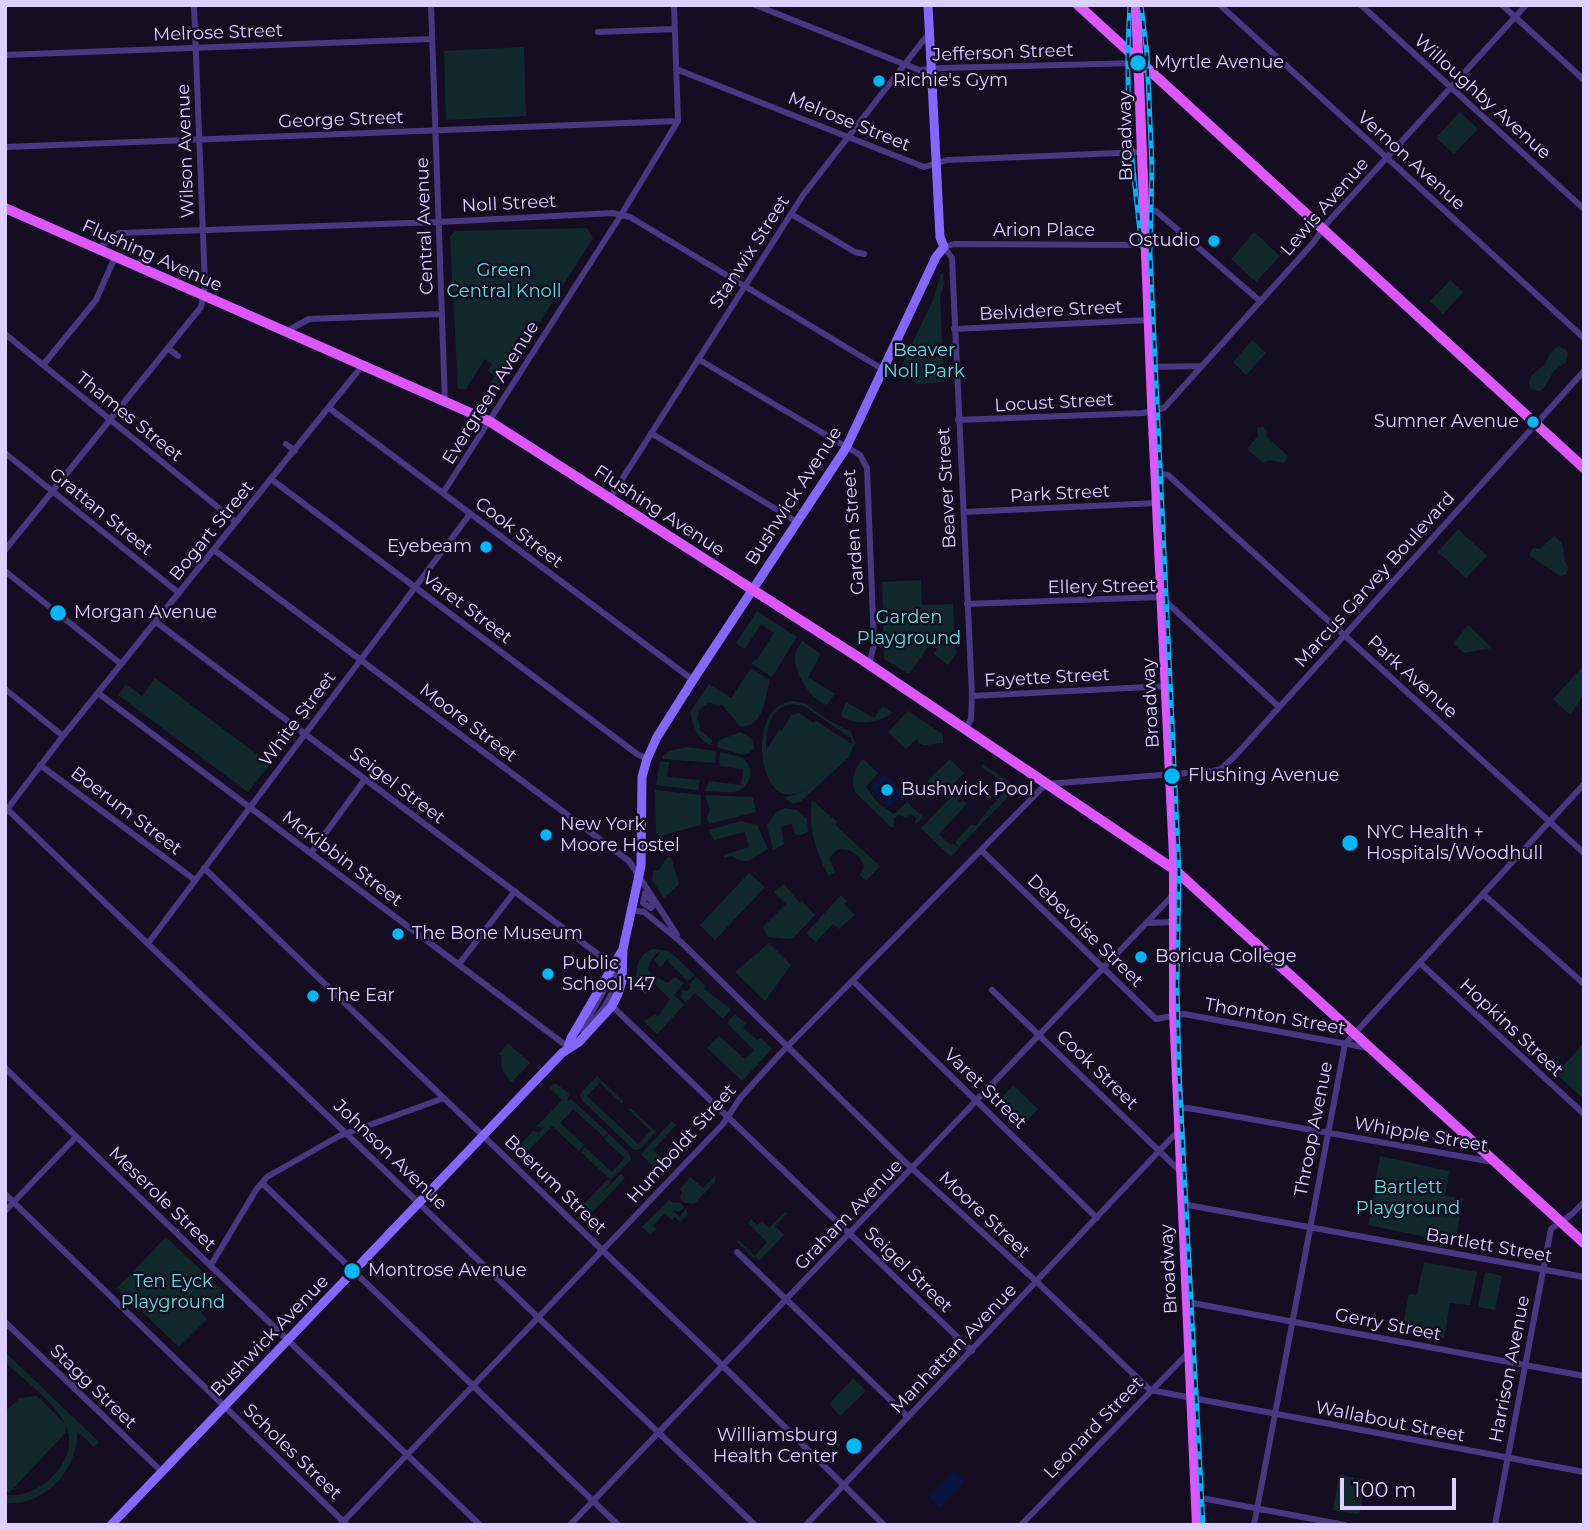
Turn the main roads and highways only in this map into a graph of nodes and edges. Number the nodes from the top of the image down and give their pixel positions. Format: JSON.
{"nodes":[{"id":1,"x":928,"y":5,"type":"edge"},
{"id":2,"x":1078,"y":5,"type":"edge"},
{"id":3,"x":1136,"y":5,"type":"edge"},
{"id":4,"x":1140,"y":63,"type":"junction"},
{"id":5,"x":5,"y":208,"type":"edge"},
{"id":6,"x":1584,"y":468,"type":"edge"},
{"id":7,"x":752,"y":590,"type":"junction"},
{"id":8,"x":1175,"y":870,"type":"junction"},
{"id":9,"x":623,"y":949,"type":"junction"},
{"id":10,"x":568,"y":1047,"type":"junction"},
{"id":11,"x":1584,"y":1243,"type":"edge"},
{"id":12,"x":111,"y":1525,"type":"edge"},
{"id":13,"x":1197,"y":1525,"type":"edge"}],
"edges":[{"from":1,"to":7,"type":"main road","name":"Bushwick Avenue"},
{"from":2,"to":4,"type":"main road"},
{"from":3,"to":4,"type":"main road","name":"Broadway"},
{"from":4,"to":6,"type":"main road"},
{"from":4,"to":8,"type":"main road","name":"Broadway"},
{"from":5,"to":7,"type":"main road","name":"Flushing Avenue"},
{"from":7,"to":8,"type":"main road","name":"Flushing Avenue"},
{"from":7,"to":9,"type":"main road","name":"Bushwick Avenue"},
{"from":8,"to":11,"type":"main road","name":"Flushing Avenue"},
{"from":8,"to":13,"type":"main road","name":"Broadway"},
{"from":9,"to":10,"type":"main road","name":"Bushwick Avenue"},
{"from":9,"to":10,"type":"main road","name":"Bushwick Avenue"},
{"from":10,"to":12,"type":"main road","name":"Bushwick Avenue"}]}
